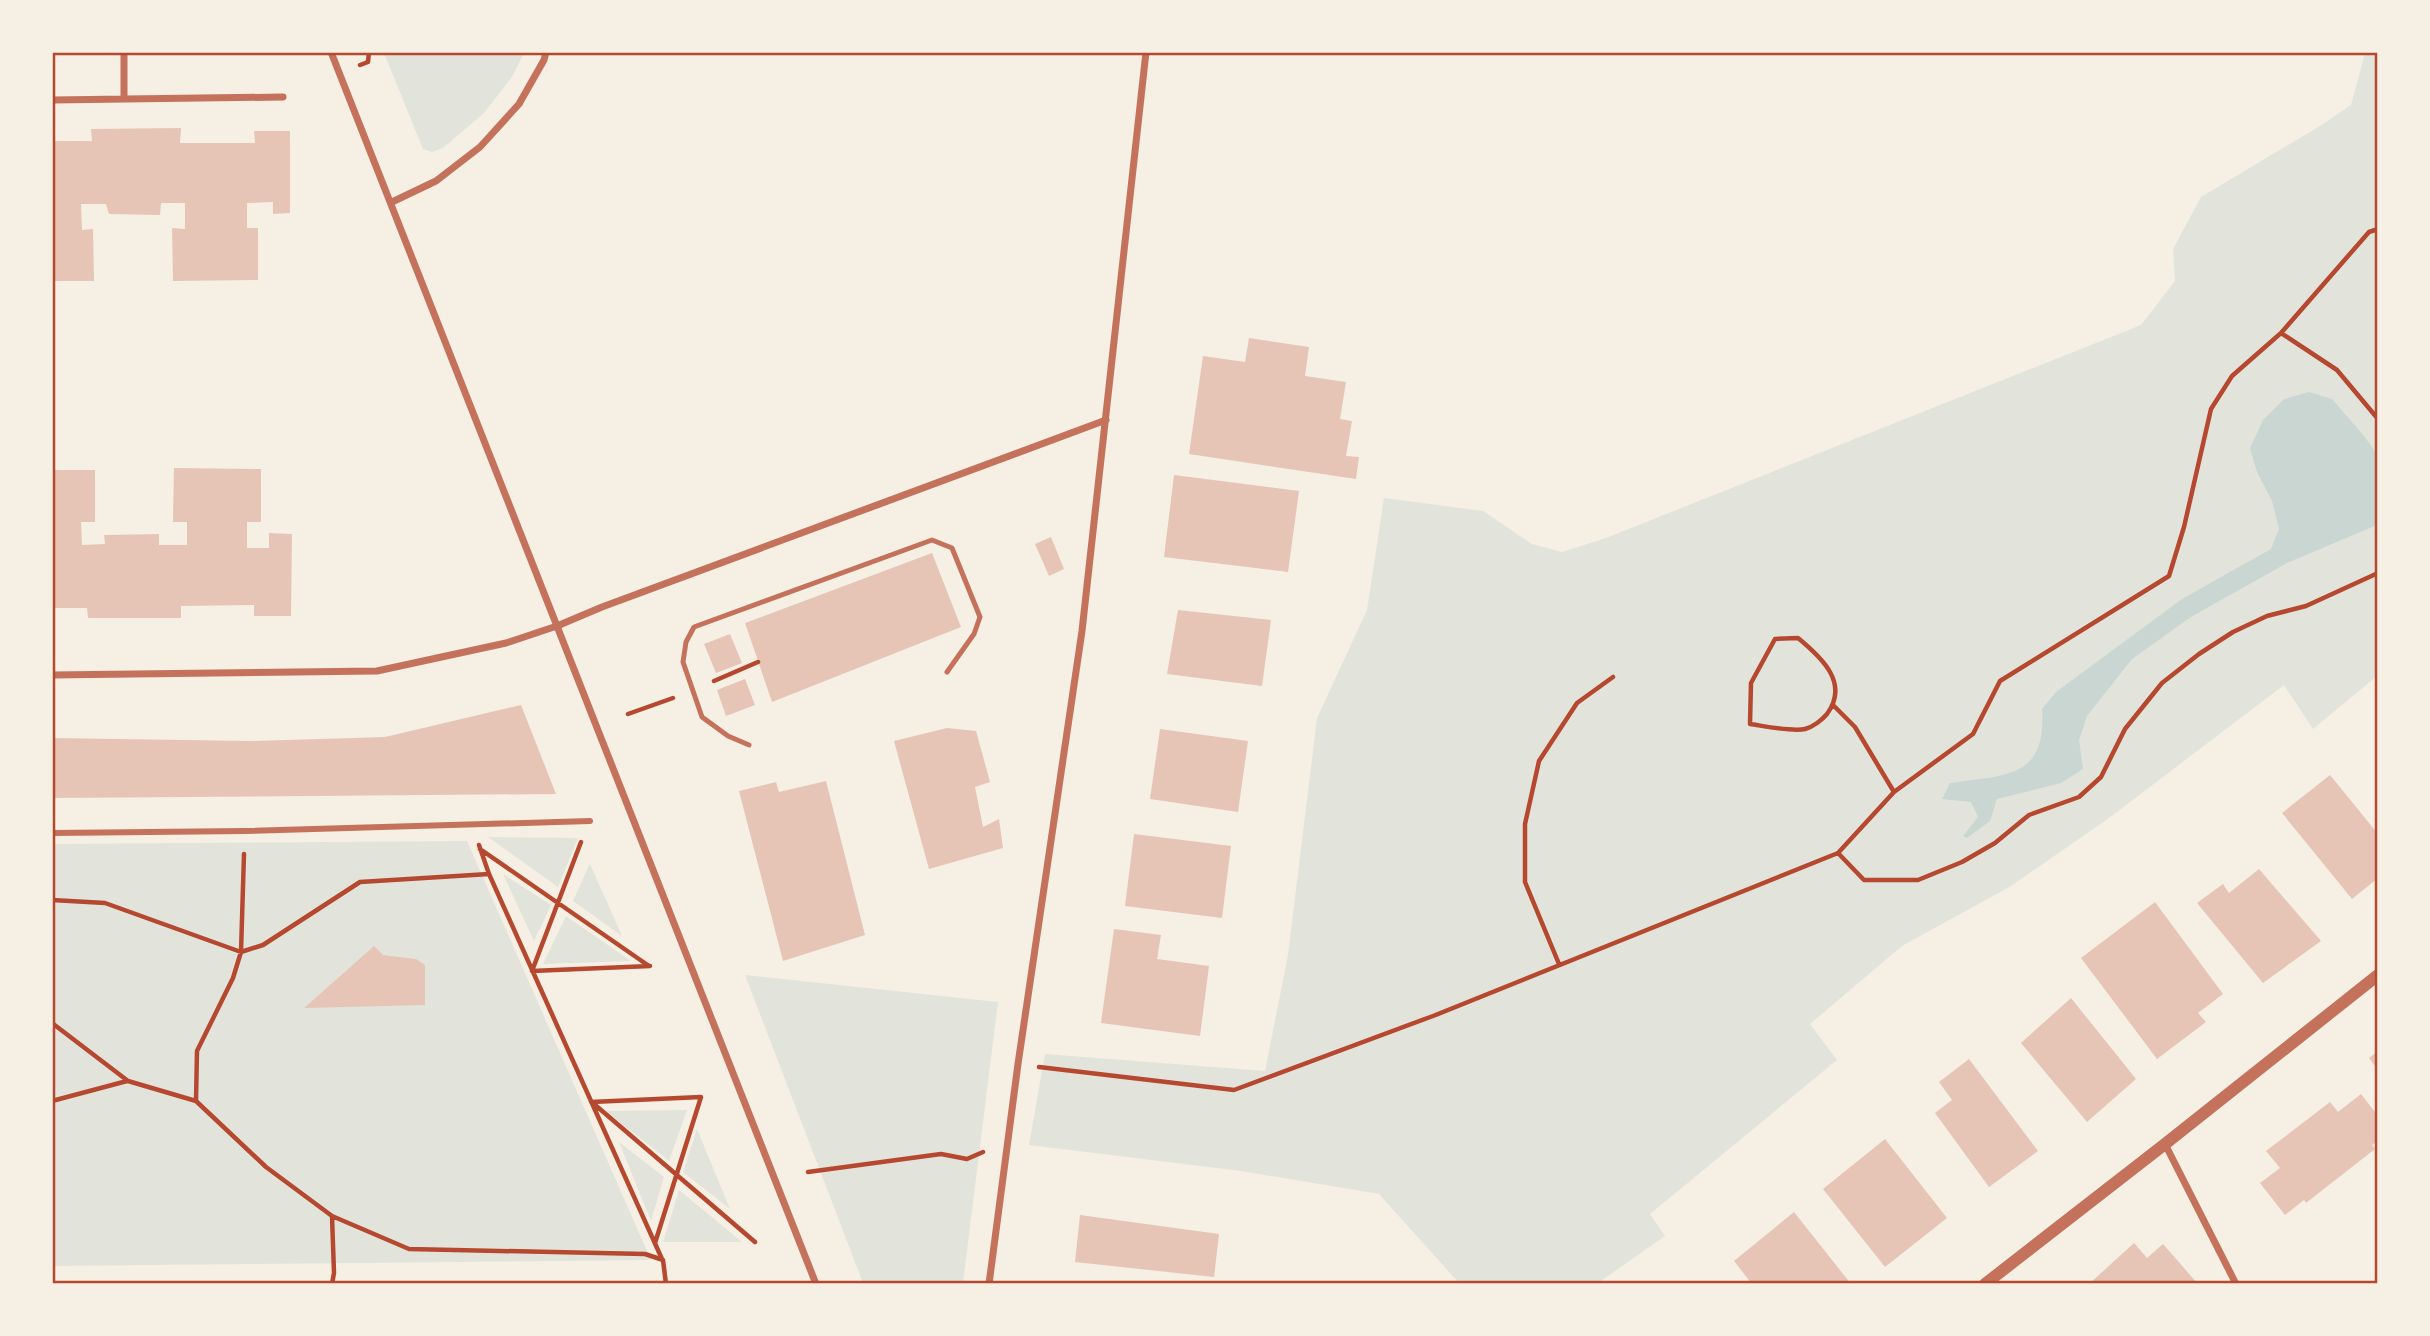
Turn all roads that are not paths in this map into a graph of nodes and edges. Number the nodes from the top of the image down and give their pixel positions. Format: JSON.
{"nodes":[{"id":1,"x":124,"y":52,"type":"edge"},
{"id":2,"x":331,"y":52,"type":"edge"},
{"id":3,"x":546,"y":52,"type":"edge"},
{"id":4,"x":1146,"y":52,"type":"edge"},
{"id":5,"x":283,"y":97,"type":"dead end"},
{"id":6,"x":124,"y":99,"type":"junction"},
{"id":7,"x":52,"y":100,"type":"edge"},
{"id":8,"x":392,"y":202,"type":"junction"},
{"id":9,"x":1106,"y":420,"type":"junction"},
{"id":10,"x":557,"y":626,"type":"junction"},
{"id":11,"x":947,"y":672,"type":"dead end"},
{"id":12,"x":52,"y":675,"type":"edge"},
{"id":13,"x":749,"y":745,"type":"dead end"},
{"id":14,"x":590,"y":821,"type":"road end"},
{"id":15,"x":52,"y":833,"type":"edge"},
{"id":16,"x":2378,"y":975,"type":"edge"},
{"id":17,"x":2165,"y":1144,"type":"junction"},
{"id":18,"x":816,"y":1283,"type":"edge"},
{"id":19,"x":989,"y":1283,"type":"edge"},
{"id":20,"x":1985,"y":1283,"type":"edge"},
{"id":21,"x":2236,"y":1283,"type":"edge"}],
"edges":[{"from":1,"to":6,"type":"street"},
{"from":2,"to":8,"type":"street"},
{"from":3,"to":8,"type":"street"},
{"from":4,"to":9,"type":"street"},
{"from":5,"to":6,"type":"street"},
{"from":6,"to":7,"type":"street"},
{"from":8,"to":10,"type":"street"},
{"from":9,"to":10,"type":"street"},
{"from":9,"to":19,"type":"street"},
{"from":10,"to":12,"type":"street"},
{"from":10,"to":18,"type":"street"},
{"from":11,"to":13,"type":"lane"},
{"from":14,"to":15,"type":"street"},
{"from":16,"to":17,"type":"street"},
{"from":17,"to":20,"type":"street"},
{"from":17,"to":21,"type":"street"}]}
